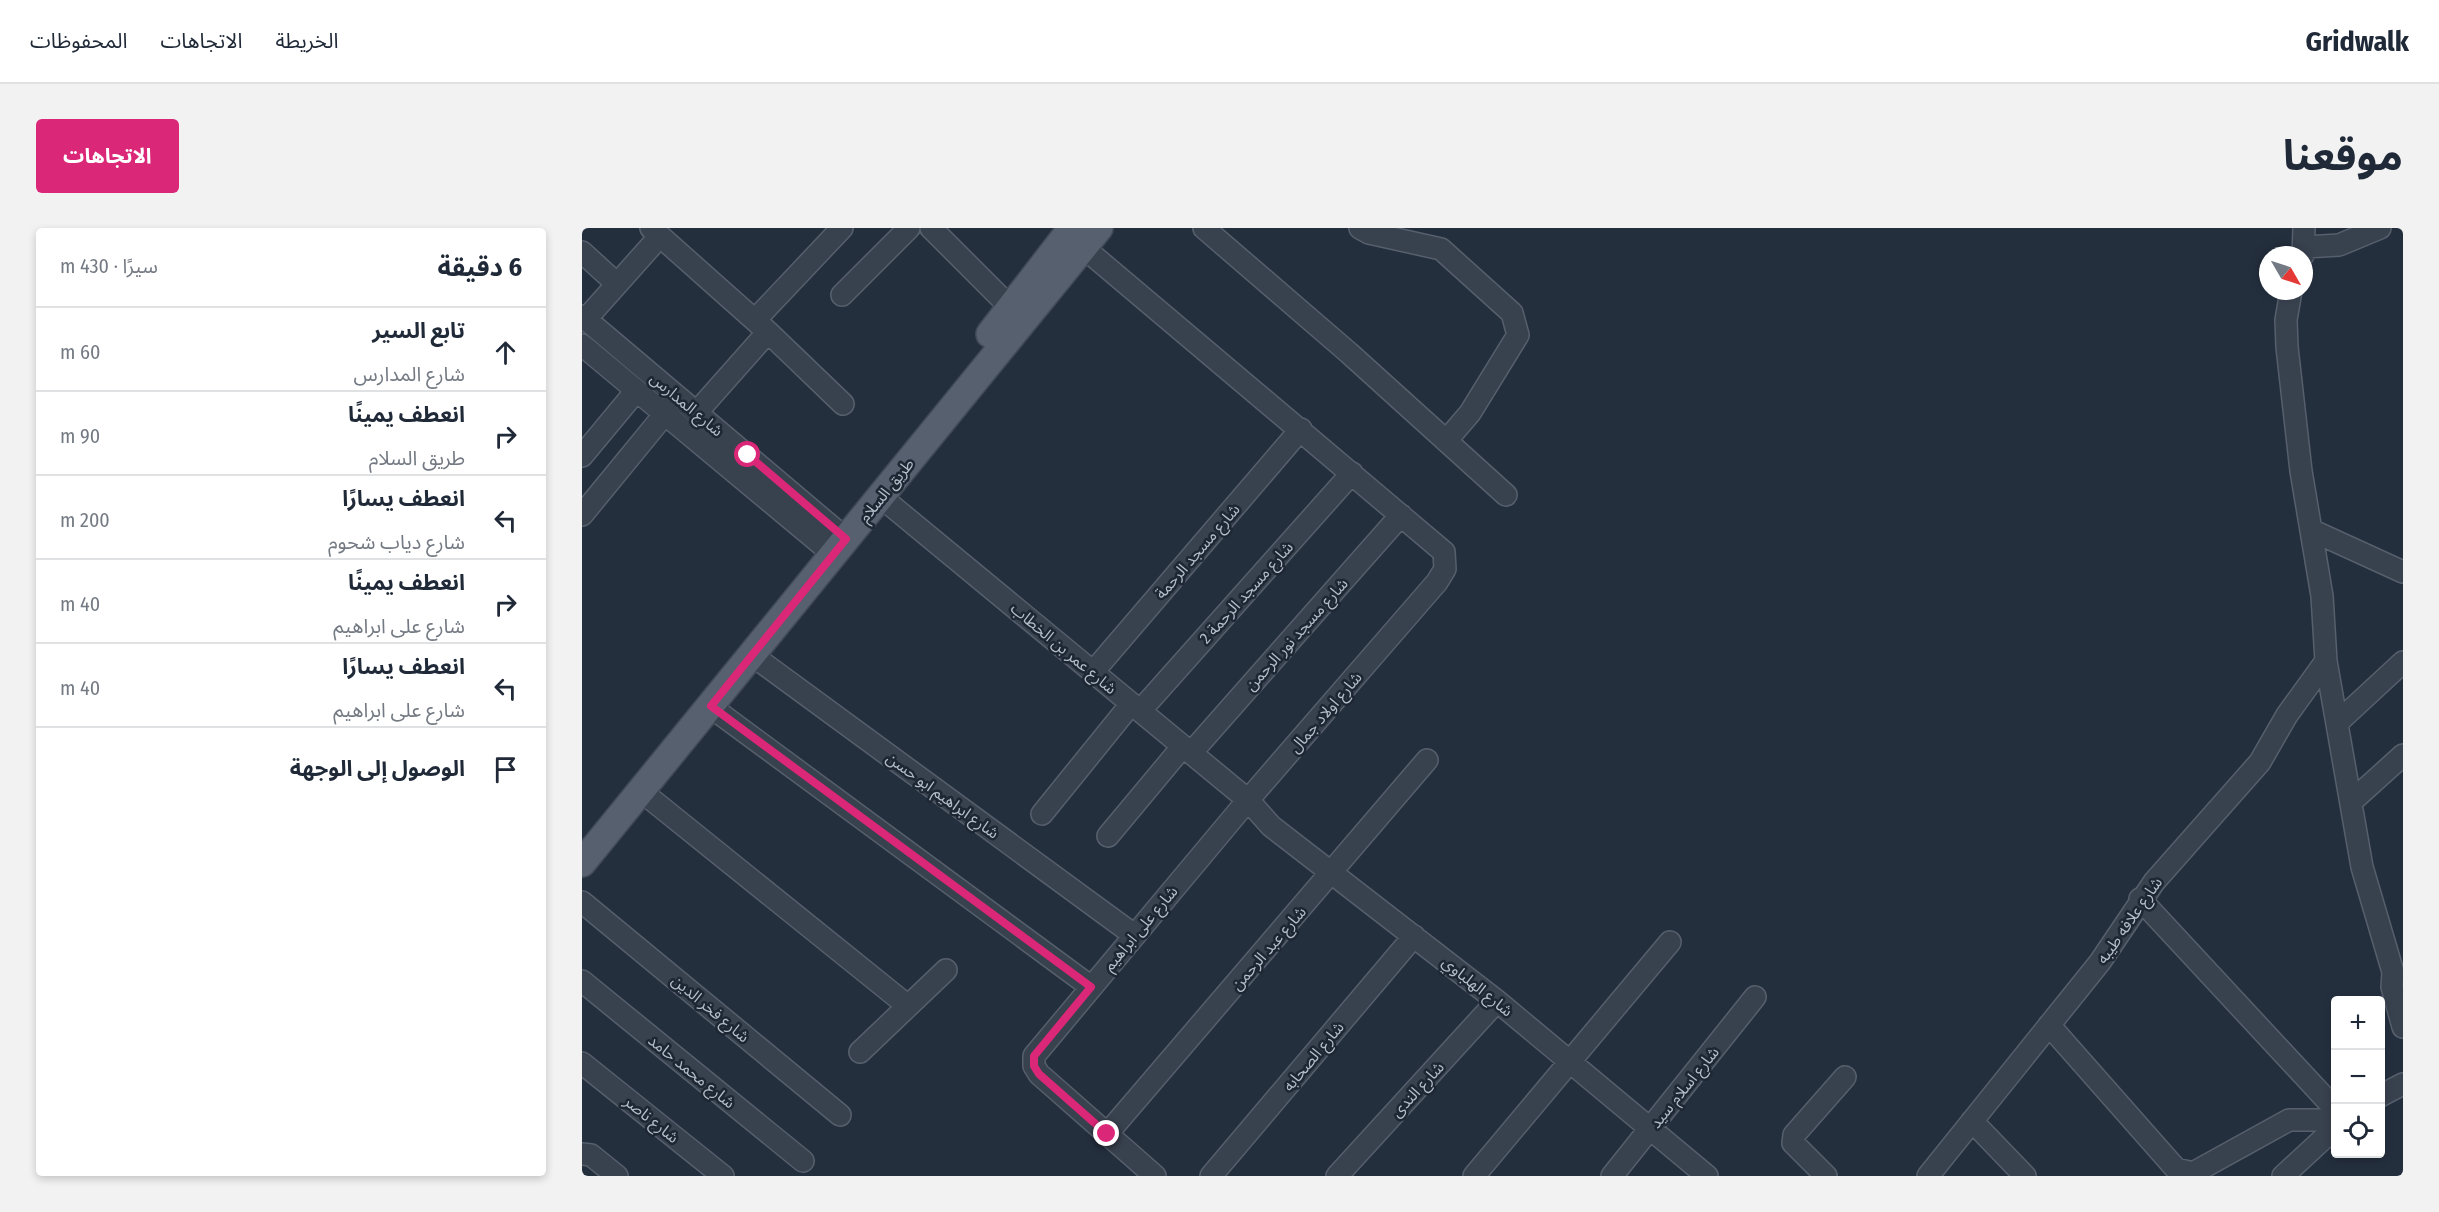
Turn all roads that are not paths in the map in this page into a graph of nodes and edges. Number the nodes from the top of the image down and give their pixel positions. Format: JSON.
{"nodes":[{"id":1,"x":842,"y":228,"type":"edge"},
{"id":2,"x":909,"y":228,"type":"edge"},
{"id":3,"x":1204,"y":228,"type":"edge"},
{"id":4,"x":1360,"y":228,"type":"edge"},
{"id":5,"x":2380,"y":228,"type":"edge"},
{"id":6,"x":935,"y":229,"type":"edge"},
{"id":7,"x":656,"y":232,"type":"edge"},
{"id":8,"x":1085,"y":235,"type":"edge"},
{"id":9,"x":2304,"y":243,"type":"edge"},
{"id":10,"x":582,"y":252,"type":"edge"},
{"id":11,"x":617,"y":284,"type":"junction"},
{"id":12,"x":842,"y":295,"type":"dead end"},
{"id":13,"x":2289,"y":300,"type":"edge"},
{"id":14,"x":1011,"y":308,"type":"junction"},
{"id":15,"x":584,"y":317,"type":"edge"},
{"id":16,"x":761,"y":326,"type":"junction"},
{"id":17,"x":582,"y":345,"type":"edge"},
{"id":18,"x":636,"y":390,"type":"junction"},
{"id":19,"x":679,"y":397,"type":"junction"},
{"id":20,"x":843,"y":404,"type":"dead end"},
{"id":21,"x":697,"y":412,"type":"junction"},
{"id":22,"x":664,"y":414,"type":"junction"},
{"id":23,"x":1301,"y":429,"type":"junction"},
{"id":24,"x":1446,"y":441,"type":"junction"},
{"id":25,"x":582,"y":456,"type":"edge"},
{"id":26,"x":1352,"y":473,"type":"junction"},
{"id":27,"x":1506,"y":495,"type":"dead end"},
{"id":28,"x":881,"y":497,"type":"junction"},
{"id":29,"x":582,"y":515,"type":"edge"},
{"id":30,"x":1401,"y":515,"type":"junction"},
{"id":31,"x":2311,"y":530,"type":"junction"},
{"id":32,"x":833,"y":541,"type":"junction"},
{"id":33,"x":2403,"y":572,"type":"edge"},
{"id":34,"x":752,"y":655,"type":"junction"},
{"id":35,"x":2326,"y":661,"type":"junction"},
{"id":36,"x":2403,"y":662,"type":"edge"},
{"id":37,"x":1092,"y":672,"type":"junction"},
{"id":38,"x":711,"y":706,"type":"junction"},
{"id":39,"x":1136,"y":708,"type":"junction"},
{"id":40,"x":2337,"y":723,"type":"junction"},
{"id":41,"x":1187,"y":749,"type":"junction"},
{"id":42,"x":2403,"y":755,"type":"edge"},
{"id":43,"x":1427,"y":760,"type":"dead end"},
{"id":44,"x":641,"y":791,"type":"junction"},
{"id":45,"x":1248,"y":800,"type":"junction"},
{"id":46,"x":2351,"y":802,"type":"junction"},
{"id":47,"x":1042,"y":814,"type":"dead end"},
{"id":48,"x":582,"y":835,"type":"edge"},
{"id":49,"x":1108,"y":836,"type":"dead end"},
{"id":50,"x":582,"y":863,"type":"edge"},
{"id":51,"x":1333,"y":873,"type":"junction"},
{"id":52,"x":2140,"y":899,"type":"junction"},
{"id":53,"x":582,"y":902,"type":"edge"},
{"id":54,"x":1134,"y":935,"type":"junction"},
{"id":55,"x":1414,"y":936,"type":"junction"},
{"id":56,"x":1670,"y":942,"type":"dead end"},
{"id":57,"x":946,"y":970,"type":"dead end"},
{"id":58,"x":2398,"y":973,"type":"edge"},
{"id":59,"x":582,"y":981,"type":"edge"},
{"id":60,"x":1091,"y":987,"type":"junction"},
{"id":61,"x":1755,"y":998,"type":"dead end"},
{"id":62,"x":1497,"y":1001,"type":"junction"},
{"id":63,"x":908,"y":1006,"type":"junction"},
{"id":64,"x":2049,"y":1025,"type":"junction"},
{"id":65,"x":2403,"y":1027,"type":"edge"},
{"id":66,"x":860,"y":1052,"type":"dead end"},
{"id":67,"x":1571,"y":1062,"type":"junction"},
{"id":68,"x":582,"y":1063,"type":"edge"},
{"id":69,"x":1845,"y":1077,"type":"dead end"},
{"id":70,"x":2403,"y":1084,"type":"edge"},
{"id":71,"x":2385,"y":1093,"type":"edge"},
{"id":72,"x":2331,"y":1105,"type":"edge"},
{"id":73,"x":840,"y":1115,"type":"dead end"},
{"id":74,"x":1972,"y":1120,"type":"junction"},
{"id":75,"x":2331,"y":1120,"type":"edge"},
{"id":76,"x":1650,"y":1128,"type":"junction"},
{"id":77,"x":2331,"y":1133,"type":"edge"},
{"id":78,"x":1107,"y":1134,"type":"junction"},
{"id":79,"x":582,"y":1154,"type":"edge"},
{"id":80,"x":802,"y":1161,"type":"dead end"},
{"id":81,"x":617,"y":1176,"type":"edge"},
{"id":82,"x":723,"y":1176,"type":"edge"},
{"id":83,"x":1155,"y":1176,"type":"edge"},
{"id":84,"x":1211,"y":1176,"type":"edge"},
{"id":85,"x":1337,"y":1176,"type":"edge"},
{"id":86,"x":1474,"y":1176,"type":"edge"},
{"id":87,"x":1612,"y":1176,"type":"edge"},
{"id":88,"x":1707,"y":1176,"type":"edge"},
{"id":89,"x":1826,"y":1176,"type":"edge"},
{"id":90,"x":1928,"y":1176,"type":"edge"},
{"id":91,"x":2025,"y":1176,"type":"edge"},
{"id":92,"x":2283,"y":1176,"type":"edge"}],
"edges":[{"from":1,"to":16,"type":"street"},
{"from":2,"to":12,"type":"street"},
{"from":3,"to":24,"type":"street"},
{"from":4,"to":24,"type":"street"},
{"from":5,"to":9,"type":"street"},
{"from":6,"to":14,"type":"street"},
{"from":7,"to":11,"type":"street"},
{"from":7,"to":16,"type":"street"},
{"from":8,"to":14,"type":"main road","name":"طريق السلام"},
{"from":8,"to":23,"type":"street","name":"شارع اولاد جمال"},
{"from":8,"to":28,"type":"main road","name":"طريق السلام"},
{"from":10,"to":11,"type":"street"},
{"from":11,"to":15,"type":"street"},
{"from":13,"to":31,"type":"street"},
{"from":14,"to":32,"type":"main road","name":"طريق السلام"},
{"from":15,"to":19,"type":"street","name":"شارع المدارس"},
{"from":16,"to":20,"type":"street"},
{"from":16,"to":21,"type":"street"},
{"from":17,"to":18,"type":"street","name":"شارع المدارس"},
{"from":18,"to":22,"type":"street","name":"شارع المدارس"},
{"from":18,"to":25,"type":"street"},
{"from":19,"to":21,"type":"street","name":"شارع المدارس"},
{"from":19,"to":22,"type":"street"},
{"from":21,"to":32,"type":"street","name":"شارع المدارس"},
{"from":22,"to":29,"type":"street"},
{"from":22,"to":32,"type":"street","name":"شارع المدارس"},
{"from":23,"to":26,"type":"street","name":"شارع اولاد جمال"},
{"from":23,"to":37,"type":"street","name":"شارع مسجد الرحمة"},
{"from":24,"to":27,"type":"street"},
{"from":26,"to":30,"type":"street","name":"شارع اولاد جمال"},
{"from":26,"to":39,"type":"street","name":"شارع مسجد الرحمة 2"},
{"from":28,"to":32,"type":"main road","name":"طريق السلام"},
{"from":28,"to":37,"type":"street","name":"شارع عمر بن الخطاب"},
{"from":30,"to":41,"type":"street","name":"شارع مسجد نور الرحمن"},
{"from":30,"to":45,"type":"street","name":"شارع اولاد جمال"},
{"from":31,"to":33,"type":"street"},
{"from":31,"to":35,"type":"street"},
{"from":32,"to":34,"type":"main road","name":"طريق السلام"},
{"from":32,"to":48,"type":"main road","name":"طريق السلام"},
{"from":34,"to":38,"type":"main road","name":"طريق السلام"},
{"from":34,"to":54,"type":"street","name":"شارع ابراهيم ابو حسن"},
{"from":35,"to":40,"type":"street"},
{"from":35,"to":52,"type":"street","name":"شارع علافه طيبه"},
{"from":36,"to":40,"type":"street"},
{"from":37,"to":39,"type":"street","name":"شارع عمر بن الخطاب"},
{"from":38,"to":44,"type":"main road","name":"طريق السلام"},
{"from":38,"to":60,"type":"street"},
{"from":39,"to":41,"type":"street","name":"شارع عمر بن الخطاب"},
{"from":39,"to":47,"type":"street","name":"شارع مسجد الرحمة 2"},
{"from":40,"to":46,"type":"street"},
{"from":41,"to":45,"type":"street","name":"شارع عمر بن الخطاب"},
{"from":41,"to":49,"type":"street","name":"شارع مسجد نور الرحمن"},
{"from":42,"to":46,"type":"street"},
{"from":43,"to":51,"type":"street","name":"شارع عبد الرحمن"},
{"from":44,"to":50,"type":"main road","name":"طريق السلام"},
{"from":44,"to":63,"type":"street"},
{"from":45,"to":51,"type":"street","name":"شارع الهلباوي"},
{"from":45,"to":54,"type":"street","name":"شارع على ابراهيم"},
{"from":46,"to":58,"type":"street"},
{"from":51,"to":55,"type":"street","name":"شارع الهلباوي"},
{"from":51,"to":78,"type":"street","name":"شارع عبد الرحمن"},
{"from":52,"to":64,"type":"street","name":"شارع علافه طيبه"},
{"from":52,"to":72,"type":"street"},
{"from":53,"to":73,"type":"street","name":"شارع فخر الدين"},
{"from":54,"to":60,"type":"street","name":"شارع على ابراهيم"},
{"from":55,"to":62,"type":"street","name":"شارع الهلباوي"},
{"from":55,"to":84,"type":"street","name":"شارع الصحابه"},
{"from":56,"to":67,"type":"street"},
{"from":57,"to":63,"type":"street"},
{"from":58,"to":65,"type":"street"},
{"from":59,"to":80,"type":"street","name":"شارع محمد حامد"},
{"from":60,"to":78,"type":"street","name":"شارع على ابراهيم"},
{"from":61,"to":76,"type":"street","name":"شارع اسلام سيد"},
{"from":62,"to":67,"type":"street","name":"شارع الهلباوي"},
{"from":62,"to":85,"type":"street","name":"شارع الندى"},
{"from":63,"to":66,"type":"street"},
{"from":64,"to":74,"type":"street","name":"شارع علافه طيبه"},
{"from":64,"to":75,"type":"street"},
{"from":67,"to":76,"type":"street","name":"شارع الهلباوي"},
{"from":67,"to":86,"type":"street"},
{"from":68,"to":82,"type":"street","name":"شارع ناصر"},
{"from":69,"to":89,"type":"street"},
{"from":70,"to":71,"type":"street"},
{"from":74,"to":90,"type":"street","name":"شارع علافه طيبه"},
{"from":74,"to":91,"type":"street"},
{"from":76,"to":87,"type":"street","name":"شارع اسلام سيد"},
{"from":76,"to":88,"type":"street","name":"شارع الهلباوي"},
{"from":77,"to":92,"type":"street"},
{"from":78,"to":83,"type":"street","name":"شارع على ابراهيم"},
{"from":79,"to":81,"type":"street"}]}
